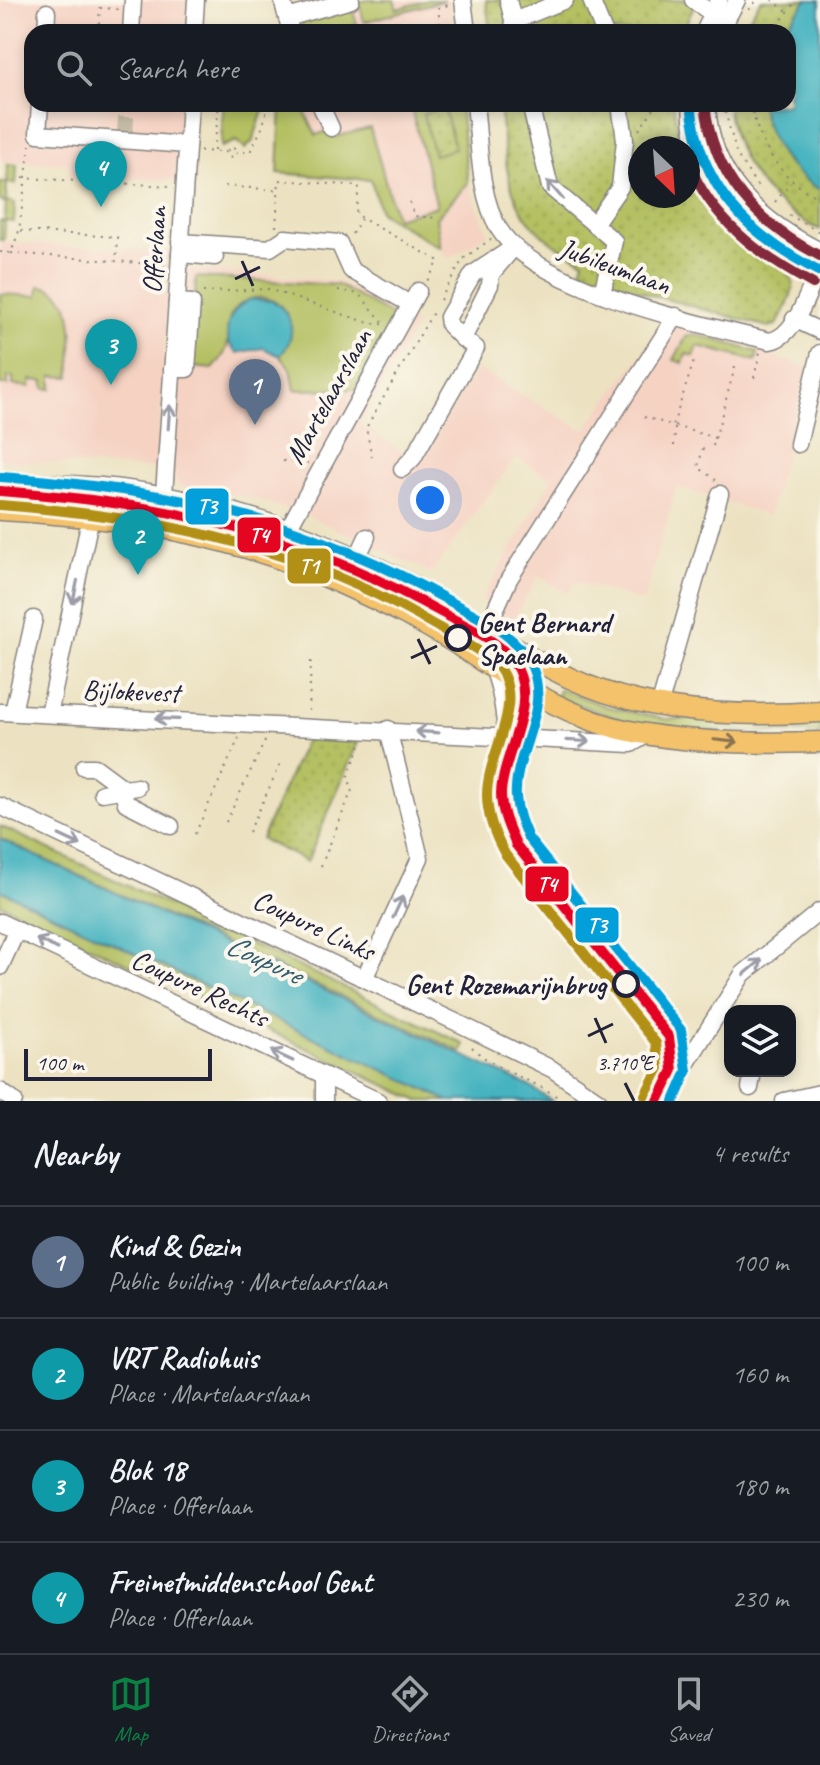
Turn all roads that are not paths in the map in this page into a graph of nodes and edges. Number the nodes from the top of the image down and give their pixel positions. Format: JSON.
{"nodes":[{"id":1,"x":196,"y":0,"type":"edge"},
{"id":2,"x":282,"y":0,"type":"edge"},
{"id":3,"x":351,"y":0,"type":"edge"},
{"id":4,"x":463,"y":0,"type":"edge"},
{"id":5,"x":508,"y":0,"type":"edge"},
{"id":6,"x":565,"y":0,"type":"edge"},
{"id":7,"x":591,"y":0,"type":"edge"},
{"id":8,"x":693,"y":0,"type":"edge"},
{"id":9,"x":737,"y":0,"type":"edge"},
{"id":10,"x":715,"y":7,"type":"edge"},
{"id":11,"x":47,"y":12,"type":"dead end"},
{"id":12,"x":46,"y":24,"type":"edge"},
{"id":13,"x":194,"y":24,"type":"edge"},
{"id":14,"x":289,"y":24,"type":"edge"},
{"id":15,"x":291,"y":24,"type":"edge"},
{"id":16,"x":466,"y":24,"type":"edge"},
{"id":17,"x":514,"y":24,"type":"edge"},
{"id":18,"x":519,"y":24,"type":"edge"},
{"id":19,"x":601,"y":24,"type":"edge"},
{"id":20,"x":724,"y":24,"type":"edge"},
{"id":21,"x":39,"y":112,"type":"edge"},
{"id":22,"x":189,"y":112,"type":"edge"},
{"id":23,"x":324,"y":112,"type":"edge"},
{"id":24,"x":476,"y":112,"type":"edge"},
{"id":25,"x":532,"y":112,"type":"edge"},
{"id":26,"x":621,"y":112,"type":"edge"},
{"id":27,"x":692,"y":112,"type":"edge"},
{"id":28,"x":709,"y":112,"type":"edge"},
{"id":29,"x":331,"y":128,"type":"dead end"},
{"id":30,"x":187,"y":145,"type":"junction"},
{"id":31,"x":595,"y":223,"type":"junction"},
{"id":32,"x":514,"y":247,"type":"junction"},
{"id":33,"x":820,"y":251,"type":"edge"},
{"id":34,"x":180,"y":254,"type":"junction"},
{"id":35,"x":215,"y":257,"type":"dead end"},
{"id":36,"x":819,"y":270,"type":"edge"},
{"id":37,"x":602,"y":294,"type":"junction"},
{"id":38,"x":177,"y":296,"type":"junction"},
{"id":39,"x":676,"y":316,"type":"junction"},
{"id":40,"x":794,"y":319,"type":"junction"},
{"id":41,"x":820,"y":331,"type":"edge"},
{"id":42,"x":463,"y":339,"type":"junction"},
{"id":43,"x":820,"y":353,"type":"edge"},
{"id":44,"x":172,"y":369,"type":"junction"},
{"id":45,"x":798,"y":444,"type":"dead end"},
{"id":46,"x":402,"y":469,"type":"dead end"},
{"id":47,"x":0,"y":480,"type":"edge"},
{"id":48,"x":720,"y":494,"type":"road end"},
{"id":49,"x":164,"y":495,"type":"junction"},
{"id":50,"x":0,"y":510,"type":"edge"},
{"id":51,"x":91,"y":515,"type":"junction"},
{"id":52,"x":288,"y":529,"type":"junction"},
{"id":53,"x":367,"y":537,"type":"dead end"},
{"id":54,"x":358,"y":556,"type":"junction"},
{"id":55,"x":34,"y":619,"type":"dead end"},
{"id":56,"x":484,"y":623,"type":"junction"},
{"id":57,"x":540,"y":662,"type":"junction"},
{"id":58,"x":502,"y":680,"type":"junction"},
{"id":59,"x":659,"y":707,"type":"junction"},
{"id":60,"x":7,"y":712,"type":"edge"},
{"id":61,"x":820,"y":712,"type":"edge"},
{"id":62,"x":49,"y":714,"type":"junction"},
{"id":63,"x":388,"y":729,"type":"junction"},
{"id":64,"x":648,"y":734,"type":"junction"},
{"id":65,"x":505,"y":737,"type":"junction"},
{"id":66,"x":820,"y":742,"type":"edge"},
{"id":67,"x":84,"y":767,"type":"dead end"},
{"id":68,"x":130,"y":788,"type":"junction"},
{"id":69,"x":102,"y":793,"type":"dead end"},
{"id":70,"x":0,"y":806,"type":"edge"},
{"id":71,"x":171,"y":826,"type":"dead end"},
{"id":72,"x":820,"y":911,"type":"edge"},
{"id":73,"x":0,"y":922,"type":"edge"},
{"id":74,"x":17,"y":930,"type":"junction"},
{"id":75,"x":0,"y":967,"type":"edge"},
{"id":76,"x":365,"y":977,"type":"junction"},
{"id":77,"x":701,"y":1041,"type":"junction"},
{"id":78,"x":670,"y":1047,"type":"junction"},
{"id":79,"x":324,"y":1076,"type":"junction"},
{"id":80,"x":0,"y":1091,"type":"edge"},
{"id":81,"x":820,"y":1093,"type":"edge"},
{"id":82,"x":14,"y":1101,"type":"edge"},
{"id":83,"x":324,"y":1101,"type":"edge"},
{"id":84,"x":378,"y":1101,"type":"edge"},
{"id":85,"x":599,"y":1101,"type":"edge"},
{"id":86,"x":653,"y":1101,"type":"edge"},
{"id":87,"x":663,"y":1101,"type":"edge"},
{"id":88,"x":784,"y":1101,"type":"edge"}],
"edges":[{"from":1,"to":13,"type":"street"},
{"from":2,"to":14,"type":"street"},
{"from":3,"to":15,"type":"street"},
{"from":4,"to":16,"type":"street"},
{"from":5,"to":17,"type":"street"},
{"from":6,"to":18,"type":"street"},
{"from":7,"to":19,"type":"street"},
{"from":8,"to":10,"type":"street"},
{"from":9,"to":20,"type":"street"},
{"from":11,"to":12,"type":"street"},
{"from":21,"to":30,"type":"street"},
{"from":22,"to":30,"type":"street","name":"Offerlaan"},
{"from":23,"to":29,"type":"street"},
{"from":24,"to":32,"type":"street","name":"Jubileumlaan"},
{"from":31,"to":25,"type":"street","one_way":true},
{"from":26,"to":31,"type":"street"},
{"from":27,"to":36,"type":"street"},
{"from":28,"to":33,"type":"street"},
{"from":30,"to":34,"type":"street","name":"Offerlaan"},
{"from":31,"to":37,"type":"street"},
{"from":32,"to":37,"type":"street","name":"Jubileumlaan"},
{"from":32,"to":42,"type":"street"},
{"from":32,"to":42,"type":"street"},
{"from":34,"to":35,"type":"street"},
{"from":34,"to":38,"type":"street","name":"Offerlaan"},
{"from":34,"to":52,"type":"street","name":"Martelaarslaan"},
{"from":36,"to":40,"type":"street"},
{"from":37,"to":39,"type":"street","name":"Jubileumlaan"},
{"from":38,"to":44,"type":"street","name":"Offerlaan"},
{"from":38,"to":44,"type":"street"},
{"from":39,"to":40,"type":"street","name":"Jubileumlaan"},
{"from":39,"to":56,"type":"street"},
{"from":40,"to":41,"type":"street"},
{"from":42,"to":46,"type":"street"},
{"from":43,"to":45,"type":"street"},
{"from":49,"to":44,"type":"street","name":"Offerlaan","one_way":true},
{"from":47,"to":49,"type":"street"},
{"from":48,"to":59,"type":"street"},
{"from":49,"to":52,"type":"street"},
{"from":50,"to":51,"type":"main road"},
{"from":51,"to":58,"type":"main road"},
{"from":51,"to":62,"type":"street","one_way":true},
{"from":52,"to":54,"type":"street"},
{"from":53,"to":54,"type":"street"},
{"from":54,"to":56,"type":"street"},
{"from":55,"to":60,"type":"street","name":"Bijlokevest"},
{"from":56,"to":57,"type":"street"},
{"from":57,"to":58,"type":"main road"},
{"from":57,"to":59,"type":"main road"},
{"from":58,"to":64,"type":"main road"},
{"from":58,"to":65,"type":"street"},
{"from":59,"to":61,"type":"main road"},
{"from":60,"to":62,"type":"street","name":"Bijlokevest"},
{"from":63,"to":62,"type":"street","name":"Bijlokevest","one_way":true},
{"from":65,"to":63,"type":"street","name":"Bijlokevest","one_way":true},
{"from":76,"to":63,"type":"street","one_way":true},
{"from":65,"to":64,"type":"street","one_way":true},
{"from":64,"to":66,"type":"main road","one_way":true},
{"from":65,"to":78,"type":"street"},
{"from":67,"to":68,"type":"street"},
{"from":68,"to":69,"type":"street"},
{"from":68,"to":71,"type":"street"},
{"from":70,"to":76,"type":"street","name":"Coupure Links","one_way":true},
{"from":77,"to":72,"type":"street","one_way":true},
{"from":73,"to":74,"type":"street","name":"Coupure Rechts"},
{"from":74,"to":75,"type":"street"},
{"from":79,"to":74,"type":"street","name":"Coupure Rechts","one_way":true},
{"from":76,"to":85,"type":"street","name":"Coupure Links"},
{"from":77,"to":78,"type":"street"},
{"from":77,"to":87,"type":"street"},
{"from":78,"to":86,"type":"street"},
{"from":79,"to":83,"type":"street"},
{"from":79,"to":84,"type":"street","name":"Coupure Rechts"},
{"from":80,"to":82,"type":"street"},
{"from":81,"to":88,"type":"street"}]}
